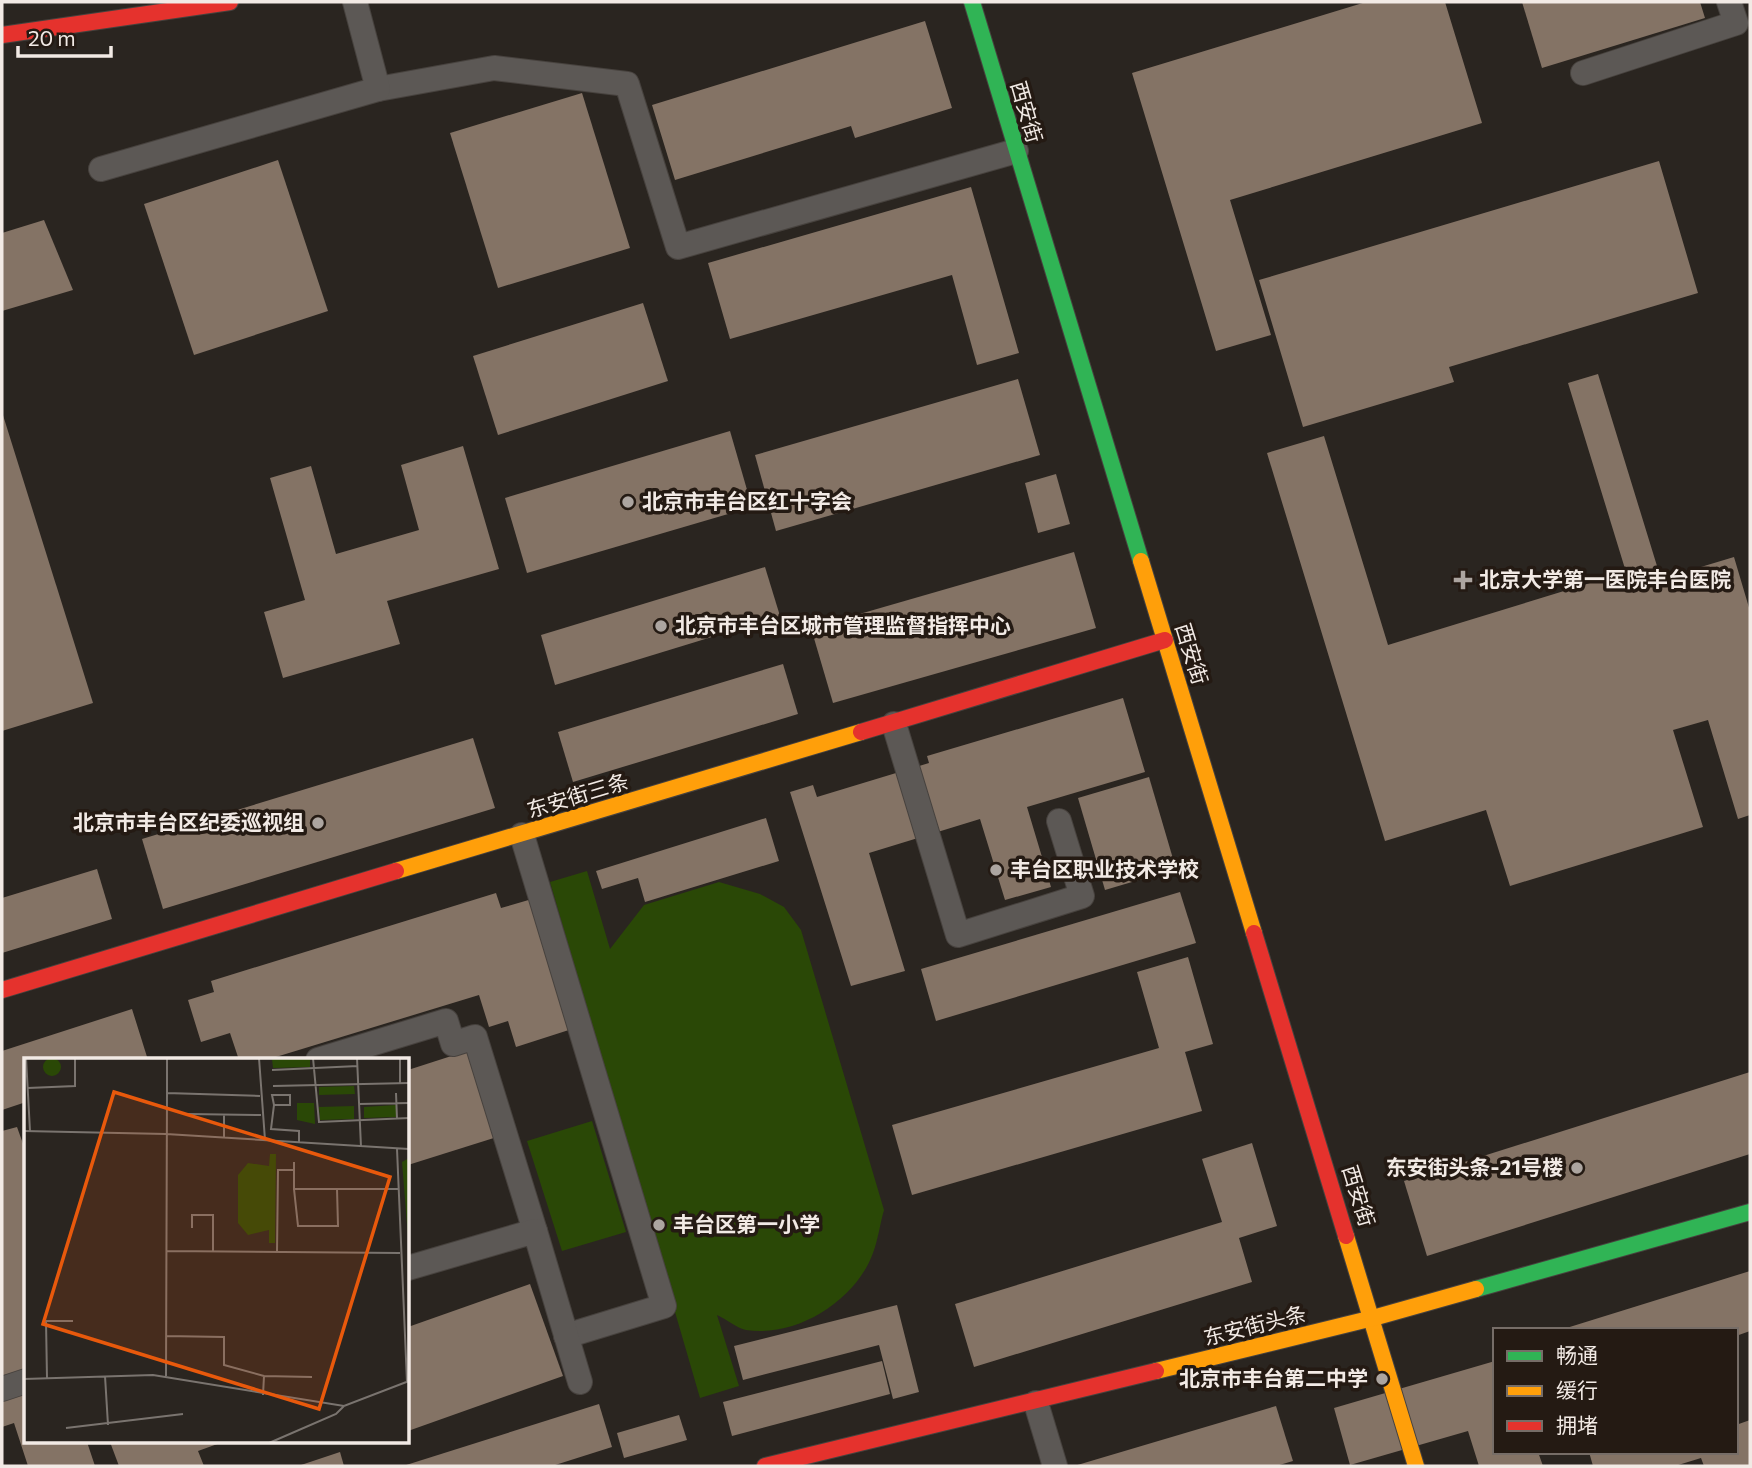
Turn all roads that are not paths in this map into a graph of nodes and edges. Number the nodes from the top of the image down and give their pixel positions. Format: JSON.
{"nodes":[{"id":1,"x":230,"y":2,"type":"edge"},
{"id":2,"x":355,"y":2,"type":"edge"},
{"id":3,"x":972,"y":2,"type":"edge"},
{"id":4,"x":1729,"y":2,"type":"edge"},
{"id":5,"x":2,"y":35,"type":"edge"},
{"id":6,"x":1583,"y":73,"type":"dead end"},
{"id":7,"x":379,"y":89,"type":"junction"},
{"id":8,"x":1016,"y":151,"type":"junction"},
{"id":9,"x":101,"y":169,"type":"dead end"},
{"id":10,"x":1165,"y":640,"type":"junction"},
{"id":11,"x":894,"y":724,"type":"junction"},
{"id":12,"x":1059,"y":821,"type":"dead end"},
{"id":13,"x":522,"y":835,"type":"junction"},
{"id":14,"x":2,"y":990,"type":"edge"},
{"id":15,"x":325,"y":1058,"type":"edge"},
{"id":16,"x":1750,"y":1212,"type":"edge"},
{"id":17,"x":535,"y":1231,"type":"junction"},
{"id":18,"x":410,"y":1267,"type":"edge"},
{"id":19,"x":1373,"y":1318,"type":"junction"},
{"id":20,"x":566,"y":1336,"type":"junction"},
{"id":21,"x":24,"y":1382,"type":"edge"},
{"id":22,"x":580,"y":1382,"type":"dead end"},
{"id":23,"x":2,"y":1389,"type":"edge"},
{"id":24,"x":1035,"y":1403,"type":"junction"},
{"id":25,"x":792,"y":1463,"type":"edge"},
{"id":26,"x":765,"y":1466,"type":"edge"},
{"id":27,"x":1055,"y":1466,"type":"edge"},
{"id":28,"x":1416,"y":1466,"type":"edge"}],
"edges":[{"from":1,"to":5,"type":"street"},
{"from":2,"to":7,"type":"street"},
{"from":3,"to":8,"type":"street","name":"西安街"},
{"from":4,"to":6,"type":"street"},
{"from":7,"to":8,"type":"street"},
{"from":7,"to":9,"type":"street"},
{"from":8,"to":10,"type":"street","name":"西安街"},
{"from":10,"to":11,"type":"street","name":"东安街三条"},
{"from":10,"to":19,"type":"street","name":"西安街"},
{"from":11,"to":12,"type":"street"},
{"from":11,"to":13,"type":"street","name":"东安街三条"},
{"from":13,"to":14,"type":"street","name":"东安街三条"},
{"from":13,"to":20,"type":"street"},
{"from":15,"to":17,"type":"street"},
{"from":16,"to":19,"type":"street","name":"东安街头条"},
{"from":17,"to":18,"type":"street"},
{"from":17,"to":20,"type":"street"},
{"from":19,"to":24,"type":"street","name":"东安街头条"},
{"from":19,"to":28,"type":"street","name":"西安街"},
{"from":20,"to":22,"type":"street"},
{"from":21,"to":23,"type":"street"},
{"from":24,"to":25,"type":"street","name":"东安街头条"},
{"from":24,"to":27,"type":"street"},
{"from":25,"to":26,"type":"street","name":"东安街头条"}]}
